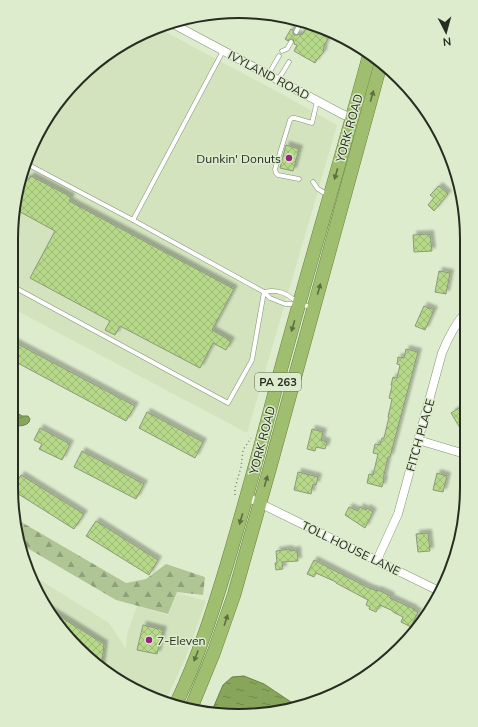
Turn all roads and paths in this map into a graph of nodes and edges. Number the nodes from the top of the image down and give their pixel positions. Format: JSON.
{"nodes":[{"id":1,"x":179,"y":27,"type":"edge"},
{"id":2,"x":299,"y":27,"type":"edge"},
{"id":3,"x":296,"y":32,"type":"dead end"},
{"id":4,"x":290,"y":42,"type":"dead end"},
{"id":5,"x":223,"y":51,"type":"junction"},
{"id":6,"x":282,"y":51,"type":"dead end"},
{"id":7,"x":279,"y":56,"type":"dead end"},
{"id":8,"x":368,"y":60,"type":"edge"},
{"id":9,"x":289,"y":62,"type":"dead end"},
{"id":10,"x":380,"y":69,"type":"edge"},
{"id":11,"x":268,"y":75,"type":"junction"},
{"id":12,"x":278,"y":80,"type":"junction"},
{"id":13,"x":317,"y":101,"type":"junction"},
{"id":14,"x":352,"y":118,"type":"junction"},
{"id":15,"x":364,"y":123,"type":"junction"},
{"id":16,"x":31,"y":166,"type":"edge"},
{"id":17,"x":299,"y":179,"type":"dead end"},
{"id":18,"x":313,"y":182,"type":"dead end"},
{"id":19,"x":330,"y":196,"type":"junction"},
{"id":20,"x":344,"y":200,"type":"junction"},
{"id":21,"x":133,"y":220,"type":"junction"},
{"id":22,"x":18,"y":289,"type":"edge"},
{"id":23,"x":264,"y":292,"type":"junction"},
{"id":24,"x":299,"y":304,"type":"junction"},
{"id":25,"x":314,"y":308,"type":"junction"},
{"id":26,"x":460,"y":320,"type":"edge"},
{"id":27,"x":418,"y":440,"type":"junction"},
{"id":28,"x":460,"y":453,"type":"edge"},
{"id":29,"x":247,"y":496,"type":"junction"},
{"id":30,"x":260,"y":503,"type":"junction"},
{"id":31,"x":377,"y":560,"type":"junction"},
{"id":32,"x":228,"y":563,"type":"junction"},
{"id":33,"x":241,"y":568,"type":"junction"},
{"id":34,"x":435,"y":589,"type":"edge"},
{"id":35,"x":178,"y":700,"type":"edge"},
{"id":36,"x":192,"y":704,"type":"edge"}],
"edges":[{"from":1,"to":5,"type":"street","name":"IVYLAND ROAD"},
{"from":2,"to":3,"type":"lane"},
{"from":4,"to":6,"type":"lane"},
{"from":5,"to":11,"type":"street","name":"IVYLAND ROAD"},
{"from":5,"to":21,"type":"lane"},
{"from":7,"to":11,"type":"lane"},
{"from":8,"to":14,"type":"highway","name":"YORK ROAD","number":"PA 263"},
{"from":9,"to":12,"type":"lane"},
{"from":15,"to":10,"type":"highway","name":"YORK ROAD","number":"PA 263","one_way":true},
{"from":11,"to":12,"type":"street","name":"IVYLAND ROAD"},
{"from":12,"to":13,"type":"street","name":"IVYLAND ROAD"},
{"from":13,"to":14,"type":"street","name":"IVYLAND ROAD"},
{"from":13,"to":17,"type":"lane"},
{"from":14,"to":15,"type":"street","name":"IVYLAND ROAD"},
{"from":14,"to":19,"type":"highway","name":"YORK ROAD","number":"PA 263","one_way":true},
{"from":15,"to":20,"type":"highway","name":"YORK ROAD","number":"PA 263"},
{"from":16,"to":21,"type":"lane"},
{"from":18,"to":19,"type":"lane"},
{"from":19,"to":20,"type":"lane"},
{"from":19,"to":24,"type":"highway","name":"YORK ROAD","number":"PA 263"},
{"from":25,"to":20,"type":"highway","name":"YORK ROAD","number":"PA 263","one_way":true},
{"from":21,"to":23,"type":"lane"},
{"from":22,"to":23,"type":"lane"},
{"from":23,"to":24,"type":"lane"},
{"from":23,"to":24,"type":"lane"},
{"from":24,"to":25,"type":"lane"},
{"from":24,"to":29,"type":"highway","name":"YORK ROAD","number":"PA 263","one_way":true},
{"from":30,"to":25,"type":"highway","name":"YORK ROAD","number":"PA 263","one_way":true},
{"from":26,"to":27,"type":"street","name":"FITCH PLACE"},
{"from":27,"to":28,"type":"street"},
{"from":27,"to":31,"type":"street","name":"FITCH PLACE"},
{"from":29,"to":30,"type":"street","name":"TOLL HOUSE LANE"},
{"from":29,"to":32,"type":"highway","name":"YORK ROAD","number":"PA 263","one_way":true},
{"from":30,"to":31,"type":"street","name":"TOLL HOUSE LANE"},
{"from":30,"to":33,"type":"highway","name":"YORK ROAD","number":"PA 263"},
{"from":31,"to":34,"type":"street","name":"TOLL HOUSE LANE"},
{"from":32,"to":33,"type":"lane"},
{"from":32,"to":35,"type":"highway","name":"YORK ROAD","number":"PA 263","one_way":true},
{"from":36,"to":33,"type":"highway","name":"YORK ROAD","number":"PA 263","one_way":true}]}
